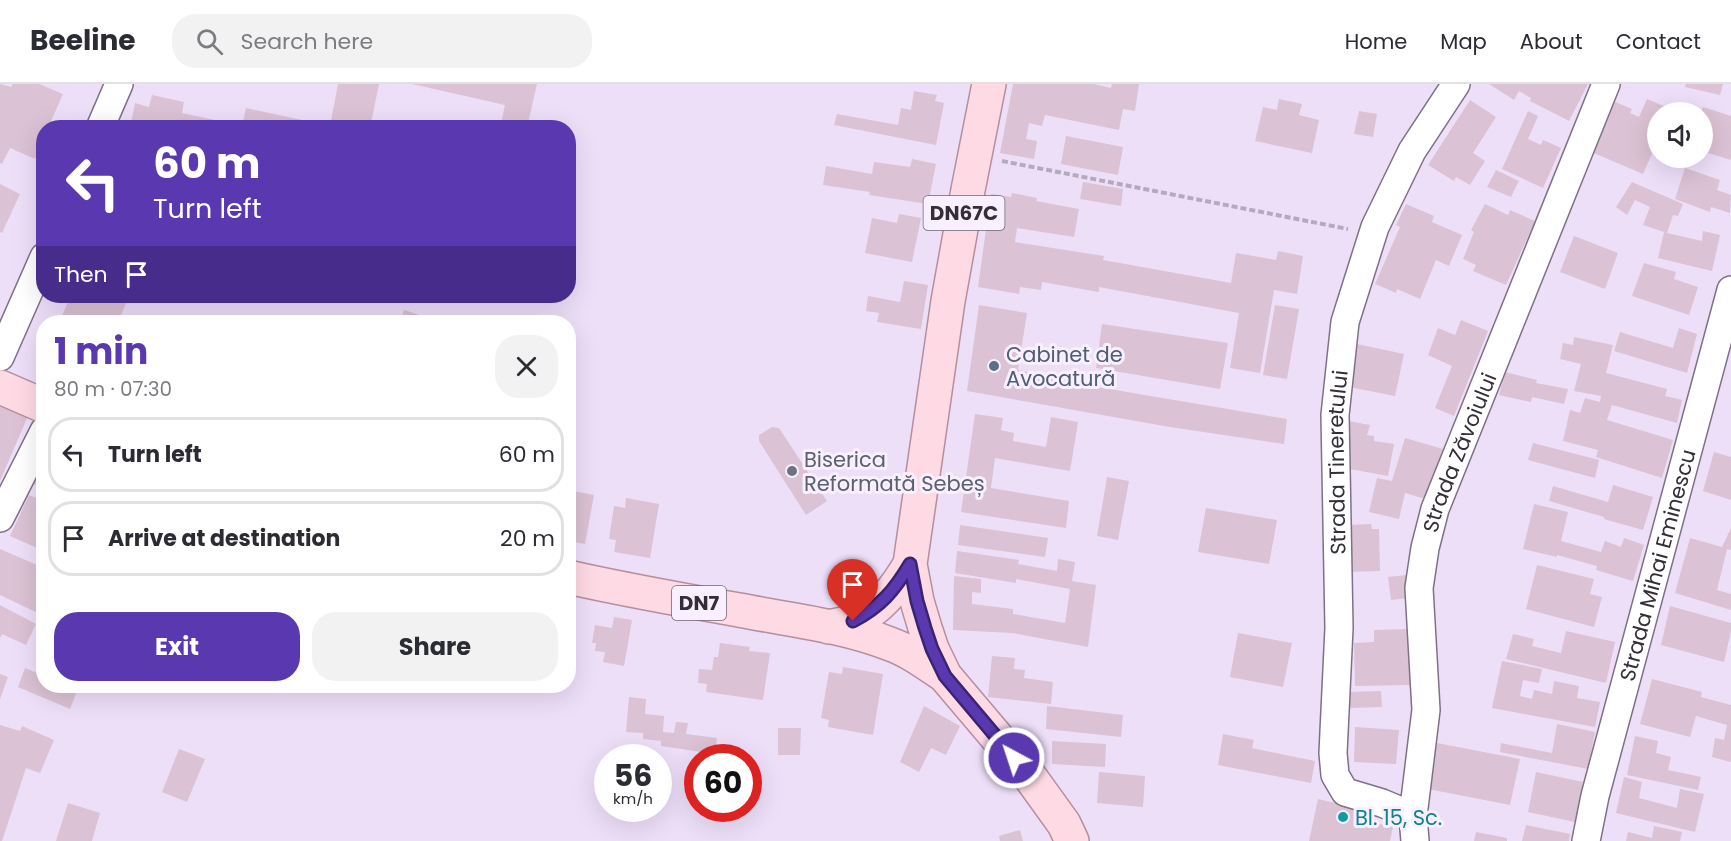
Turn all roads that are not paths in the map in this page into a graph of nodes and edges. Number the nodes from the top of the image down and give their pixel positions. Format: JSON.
{"nodes":[{"id":1,"x":989,"y":84,"type":"edge"},
{"id":2,"x":1456,"y":84,"type":"edge"},
{"id":3,"x":1606,"y":84,"type":"edge"},
{"id":4,"x":112,"y":86,"type":"edge"},
{"id":5,"x":102,"y":120,"type":"edge"},
{"id":6,"x":36,"y":275,"type":"edge"},
{"id":7,"x":1731,"y":290,"type":"edge"},
{"id":8,"x":0,"y":357,"type":"edge"},
{"id":9,"x":0,"y":387,"type":"edge"},
{"id":10,"x":36,"y":403,"type":"edge"},
{"id":11,"x":36,"y":447,"type":"edge"},
{"id":12,"x":0,"y":518,"type":"edge"},
{"id":13,"x":910,"y":564,"type":"junction"},
{"id":14,"x":576,"y":580,"type":"edge"},
{"id":15,"x":829,"y":627,"type":"junction"},
{"id":16,"x":945,"y":676,"type":"junction"},
{"id":17,"x":1414,"y":828,"type":"edge"},
{"id":18,"x":1072,"y":841,"type":"edge"},
{"id":19,"x":1586,"y":841,"type":"edge"}],
"edges":[{"from":1,"to":13,"type":"main road","number":"DN67C"},
{"from":2,"to":17,"type":"street","name":"Strada Tineretului"},
{"from":3,"to":17,"type":"street","name":"Strada Zăvoiului"},
{"from":4,"to":5,"type":"street"},
{"from":6,"to":8,"type":"street"},
{"from":7,"to":19,"type":"street","name":"Strada Mihai Eminescu"},
{"from":9,"to":10,"type":"main road"},
{"from":11,"to":12,"type":"street"},
{"from":13,"to":15,"type":"main road","number":"DN67C"},
{"from":13,"to":16,"type":"main road","number":"DN67C"},
{"from":14,"to":15,"type":"main road","number":"DN7"},
{"from":15,"to":16,"type":"main road","number":"DN7"},
{"from":16,"to":18,"type":"main road","number":"DN7"}]}
